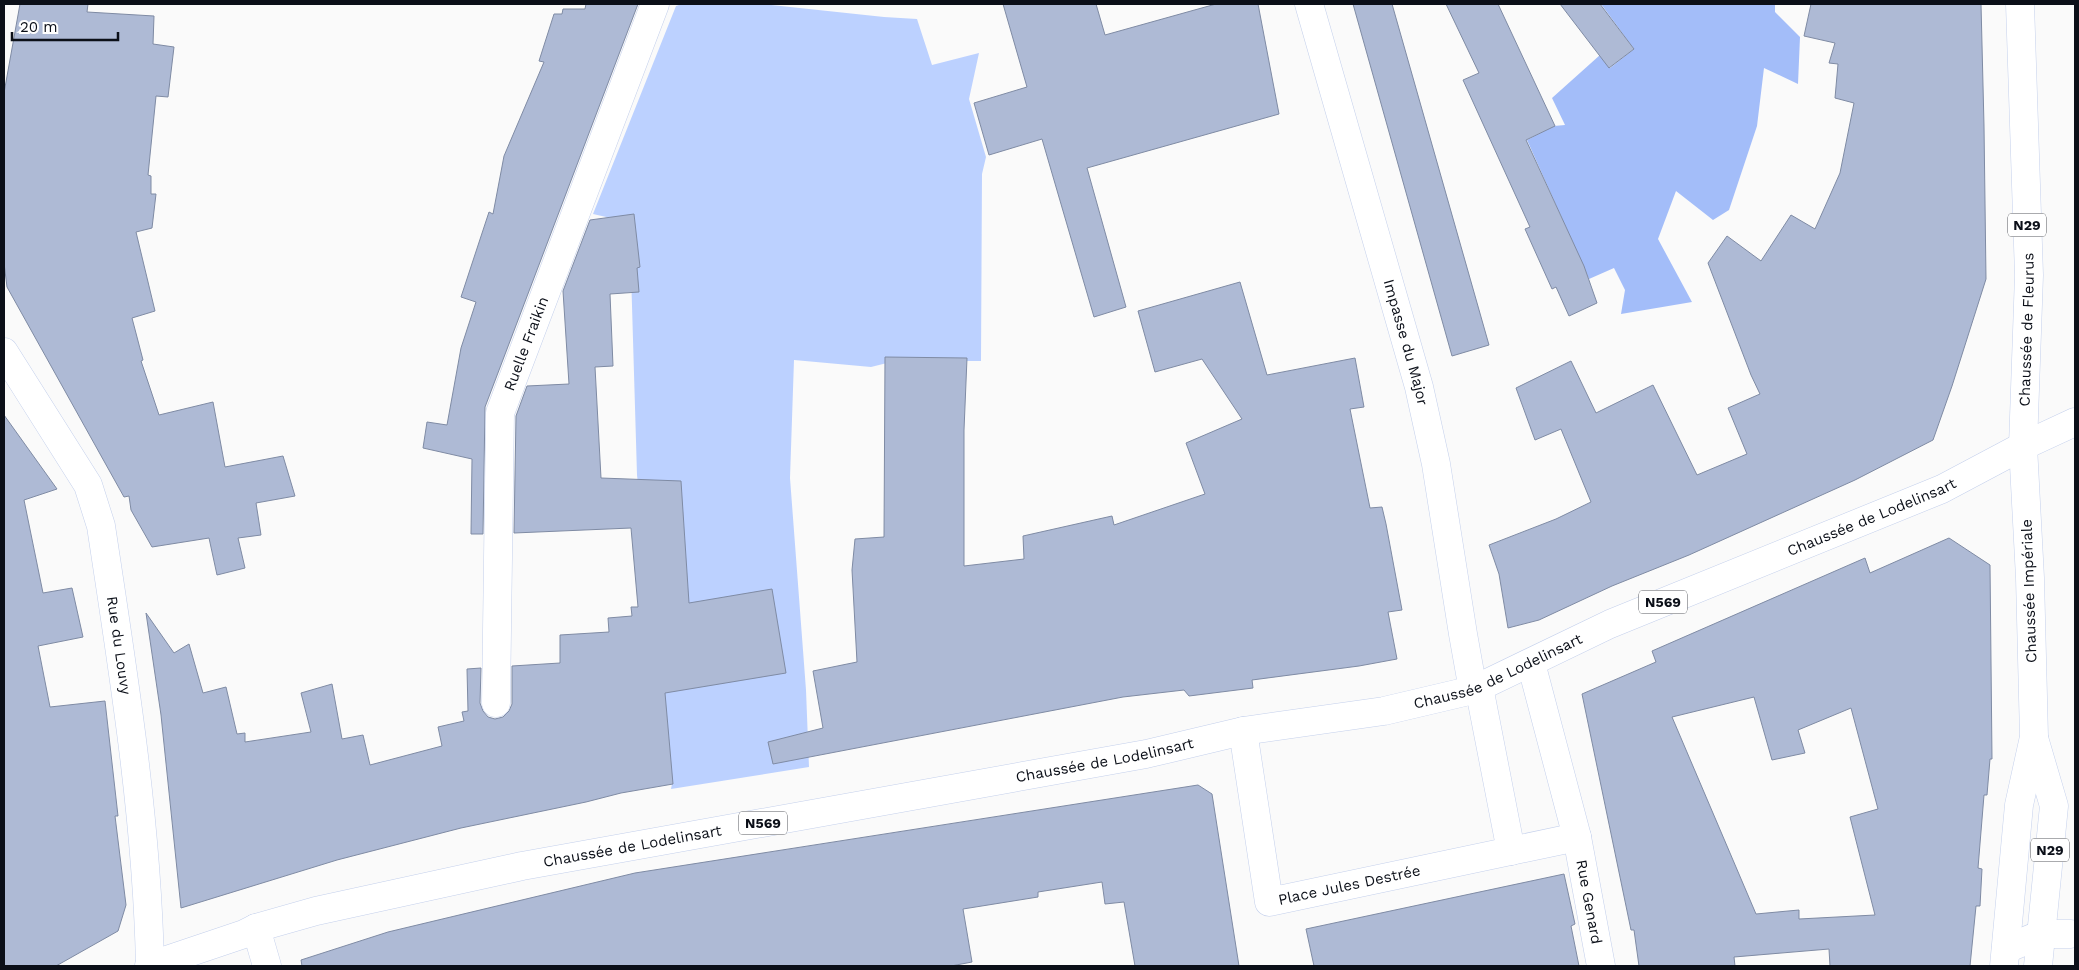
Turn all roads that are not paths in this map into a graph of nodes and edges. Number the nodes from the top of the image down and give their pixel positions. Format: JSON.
{"nodes":[{"id":1,"x":655,"y":4,"type":"edge"},
{"id":2,"x":1308,"y":4,"type":"edge"},
{"id":3,"x":2020,"y":4,"type":"edge"},
{"id":4,"x":4,"y":352,"type":"edge"},
{"id":5,"x":2075,"y":422,"type":"edge"},
{"id":6,"x":2023,"y":446,"type":"junction"},
{"id":7,"x":1531,"y":663,"type":"junction"},
{"id":8,"x":1476,"y":689,"type":"junction"},
{"id":9,"x":496,"y":703,"type":"dead end"},
{"id":10,"x":1243,"y":730,"type":"junction"},
{"id":11,"x":2034,"y":737,"type":"junction"},
{"id":12,"x":1576,"y":837,"type":"junction"},
{"id":13,"x":1511,"y":851,"type":"junction"},
{"id":14,"x":256,"y":928,"type":"junction"},
{"id":15,"x":2042,"y":934,"type":"junction"},
{"id":16,"x":2071,"y":934,"type":"dead end"},
{"id":17,"x":2005,"y":958,"type":"edge"},
{"id":18,"x":150,"y":966,"type":"edge"},
{"id":19,"x":267,"y":966,"type":"edge"},
{"id":20,"x":1601,"y":966,"type":"edge"},
{"id":21,"x":2038,"y":966,"type":"edge"}],
"edges":[{"from":1,"to":9,"type":"main road","name":"Ruelle Fraikin"},
{"from":2,"to":8,"type":"main road","name":"Impasse du Major"},
{"from":3,"to":6,"type":"main road","name":"Chaussée de Fleurus","number":"N29"},
{"from":4,"to":18,"type":"main road","name":"Rue du Louvy"},
{"from":5,"to":6,"type":"main road","number":"N569"},
{"from":6,"to":7,"type":"main road","name":"Chaussée de Lodelinsart","number":"N569"},
{"from":6,"to":11,"type":"main road","name":"Chaussée Impériale","number":"N29"},
{"from":7,"to":8,"type":"main road","name":"Chaussée de Lodelinsart","number":"N569"},
{"from":7,"to":12,"type":"main road"},
{"from":8,"to":10,"type":"main road","name":"Chaussée de Lodelinsart","number":"N569"},
{"from":8,"to":13,"type":"main road"},
{"from":10,"to":13,"type":"main road","name":"Place Jules Destrée"},
{"from":10,"to":14,"type":"main road","name":"Chaussée de Lodelinsart","number":"N569"},
{"from":11,"to":15,"type":"main road","name":"Chaussée Impériale","number":"N29"},
{"from":11,"to":17,"type":"main road","name":"Chaussée Impériale","number":"N29"},
{"from":12,"to":13,"type":"main road","name":"Place Jules Destrée"},
{"from":12,"to":20,"type":"main road","name":"Rue Genard"},
{"from":14,"to":18,"type":"main road","name":"Chaussée de Lodelinsart","number":"N569"},
{"from":14,"to":19,"type":"main road"},
{"from":15,"to":16,"type":"main road"},
{"from":15,"to":17,"type":"main road"},
{"from":15,"to":21,"type":"main road","name":"Chaussée Impériale","number":"N29"}]}
